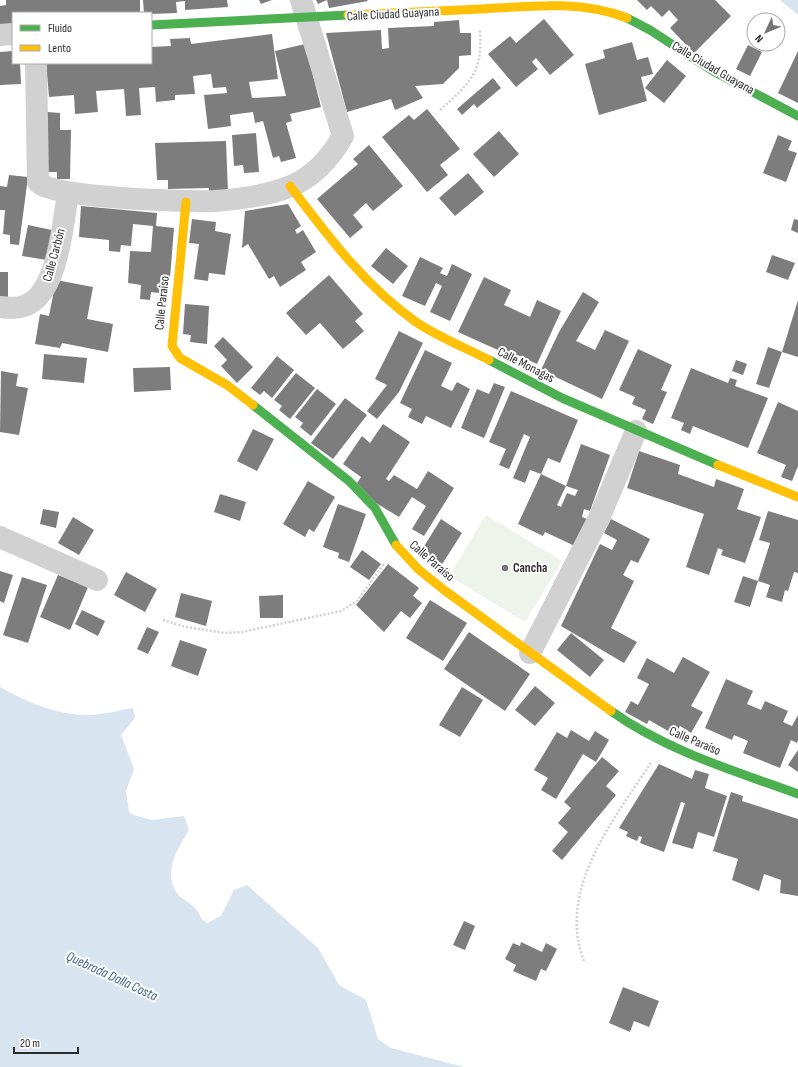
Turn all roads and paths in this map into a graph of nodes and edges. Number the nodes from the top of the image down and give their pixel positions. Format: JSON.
{"nodes":[{"id":1,"x":608,"y":6,"type":"edge"},
{"id":2,"x":304,"y":9,"type":"edge"},
{"id":3,"x":478,"y":10,"type":"junction"},
{"id":4,"x":152,"y":25,"type":"edge"},
{"id":5,"x":12,"y":34,"type":"edge"},
{"id":6,"x":0,"y":35,"type":"edge"},
{"id":7,"x":36,"y":64,"type":"edge"},
{"id":8,"x":440,"y":110,"type":"dead end"},
{"id":9,"x":798,"y":116,"type":"edge"},
{"id":10,"x":290,"y":186,"type":"junction"},
{"id":11,"x":68,"y":193,"type":"junction"},
{"id":12,"x":186,"y":202,"type":"junction"},
{"id":13,"x":0,"y":307,"type":"edge"},
{"id":14,"x":636,"y":431,"type":"junction"},
{"id":15,"x":798,"y":497,"type":"edge"},
{"id":16,"x":0,"y":537,"type":"edge"},
{"id":17,"x":397,"y":548,"type":"junction"},
{"id":18,"x":97,"y":580,"type":"dead end"},
{"id":19,"x":163,"y":620,"type":"dead end"},
{"id":20,"x":530,"y":653,"type":"junction"},
{"id":21,"x":664,"y":742,"type":"junction"},
{"id":22,"x":798,"y":794,"type":"edge"},
{"id":23,"x":584,"y":962,"type":"dead end"}],
"edges":[{"from":1,"to":3,"type":"street","name":"Calle Ciudad Guayana"},
{"from":1,"to":9,"type":"street","name":"Calle Ciudad Guayana"},
{"from":2,"to":3,"type":"street","name":"Calle Ciudad Guayana"},
{"from":2,"to":4,"type":"street","name":"Calle Ciudad Guayana"},
{"from":2,"to":10,"type":"street"},
{"from":3,"to":8,"type":"path"},
{"from":5,"to":6,"type":"street"},
{"from":7,"to":11,"type":"street"},
{"from":10,"to":12,"type":"street"},
{"from":10,"to":14,"type":"street","name":"Calle Monagas"},
{"from":11,"to":12,"type":"street"},
{"from":11,"to":13,"type":"street","name":"Calle Carbón"},
{"from":12,"to":17,"type":"street","name":"Calle Paraíso"},
{"from":14,"to":15,"type":"street","name":"Calle Monagas"},
{"from":14,"to":20,"type":"street"},
{"from":16,"to":18,"type":"street"},
{"from":17,"to":19,"type":"path"},
{"from":17,"to":20,"type":"street","name":"Calle Paraíso"},
{"from":20,"to":21,"type":"street","name":"Calle Paraíso"},
{"from":21,"to":22,"type":"street","name":"Calle Paraíso"},
{"from":21,"to":23,"type":"path"}]}
